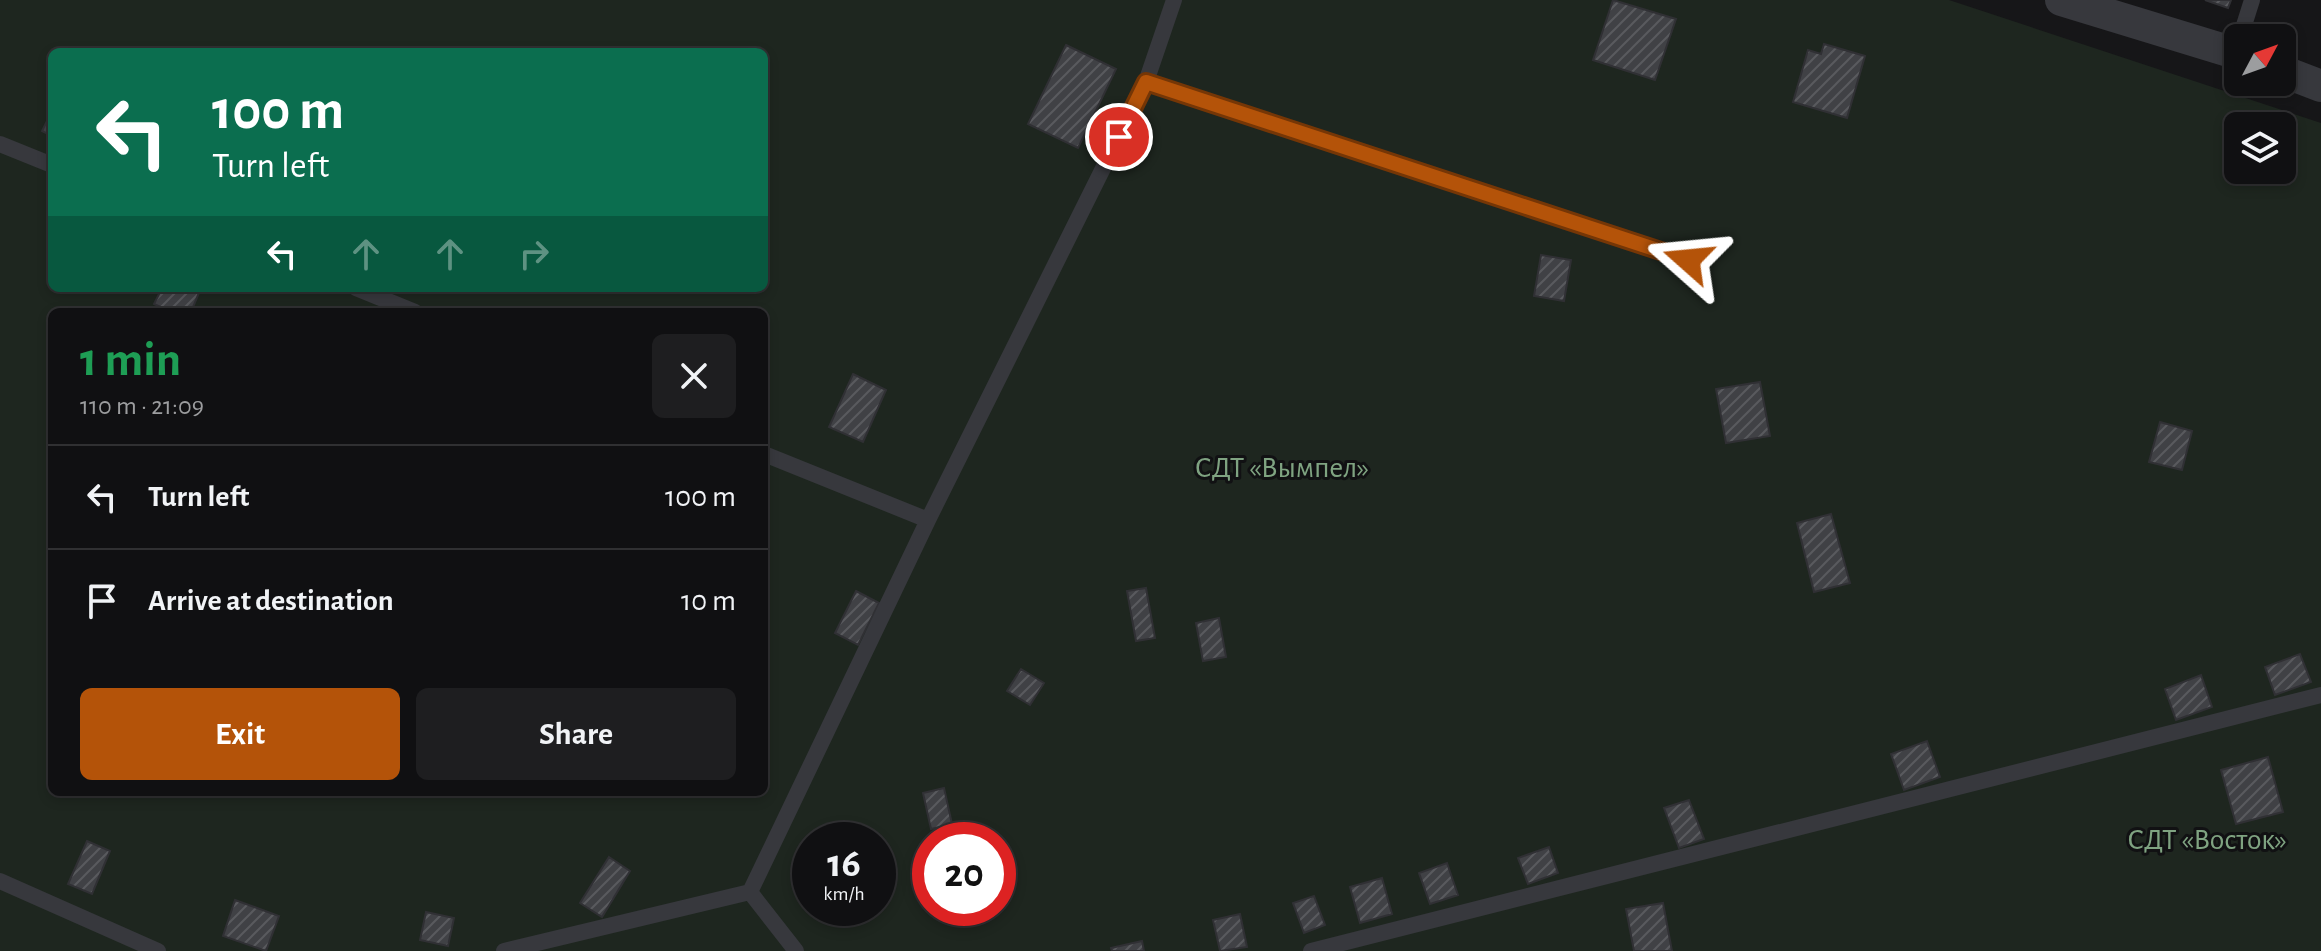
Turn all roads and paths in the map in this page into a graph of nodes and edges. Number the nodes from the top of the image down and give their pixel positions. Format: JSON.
{"nodes":[{"id":1,"x":1174,"y":0,"type":"edge"},
{"id":2,"x":2061,"y":0,"type":"edge"},
{"id":3,"x":2252,"y":0,"type":"edge"},
{"id":4,"x":2099,"y":6,"type":"edge"},
{"id":5,"x":2245,"y":24,"type":"edge"},
{"id":6,"x":2224,"y":44,"type":"edge"},
{"id":7,"x":2296,"y":76,"type":"edge"},
{"id":8,"x":1146,"y":82,"type":"junction"},
{"id":9,"x":2321,"y":86,"type":"edge"},
{"id":10,"x":0,"y":144,"type":"edge"},
{"id":11,"x":48,"y":163,"type":"edge"},
{"id":12,"x":1688,"y":260,"type":"dead end"},
{"id":13,"x":366,"y":292,"type":"edge"},
{"id":14,"x":405,"y":308,"type":"edge"},
{"id":15,"x":768,"y":456,"type":"edge"},
{"id":16,"x":928,"y":520,"type":"junction"},
{"id":17,"x":2321,"y":695,"type":"edge"},
{"id":18,"x":0,"y":881,"type":"edge"},
{"id":19,"x":750,"y":892,"type":"junction"},
{"id":20,"x":157,"y":951,"type":"edge"},
{"id":21,"x":504,"y":951,"type":"edge"},
{"id":22,"x":796,"y":951,"type":"edge"},
{"id":23,"x":1311,"y":951,"type":"edge"}],
"edges":[{"from":1,"to":8,"type":"lane"},
{"from":2,"to":4,"type":"street"},
{"from":3,"to":5,"type":"lane"},
{"from":4,"to":6,"type":"street"},
{"from":7,"to":9,"type":"street"},
{"from":8,"to":12,"type":"lane"},
{"from":8,"to":16,"type":"lane"},
{"from":10,"to":11,"type":"lane"},
{"from":13,"to":14,"type":"lane"},
{"from":15,"to":16,"type":"lane"},
{"from":16,"to":19,"type":"lane"},
{"from":17,"to":23,"type":"lane"},
{"from":18,"to":20,"type":"lane"},
{"from":19,"to":21,"type":"lane"},
{"from":19,"to":22,"type":"lane"}]}
